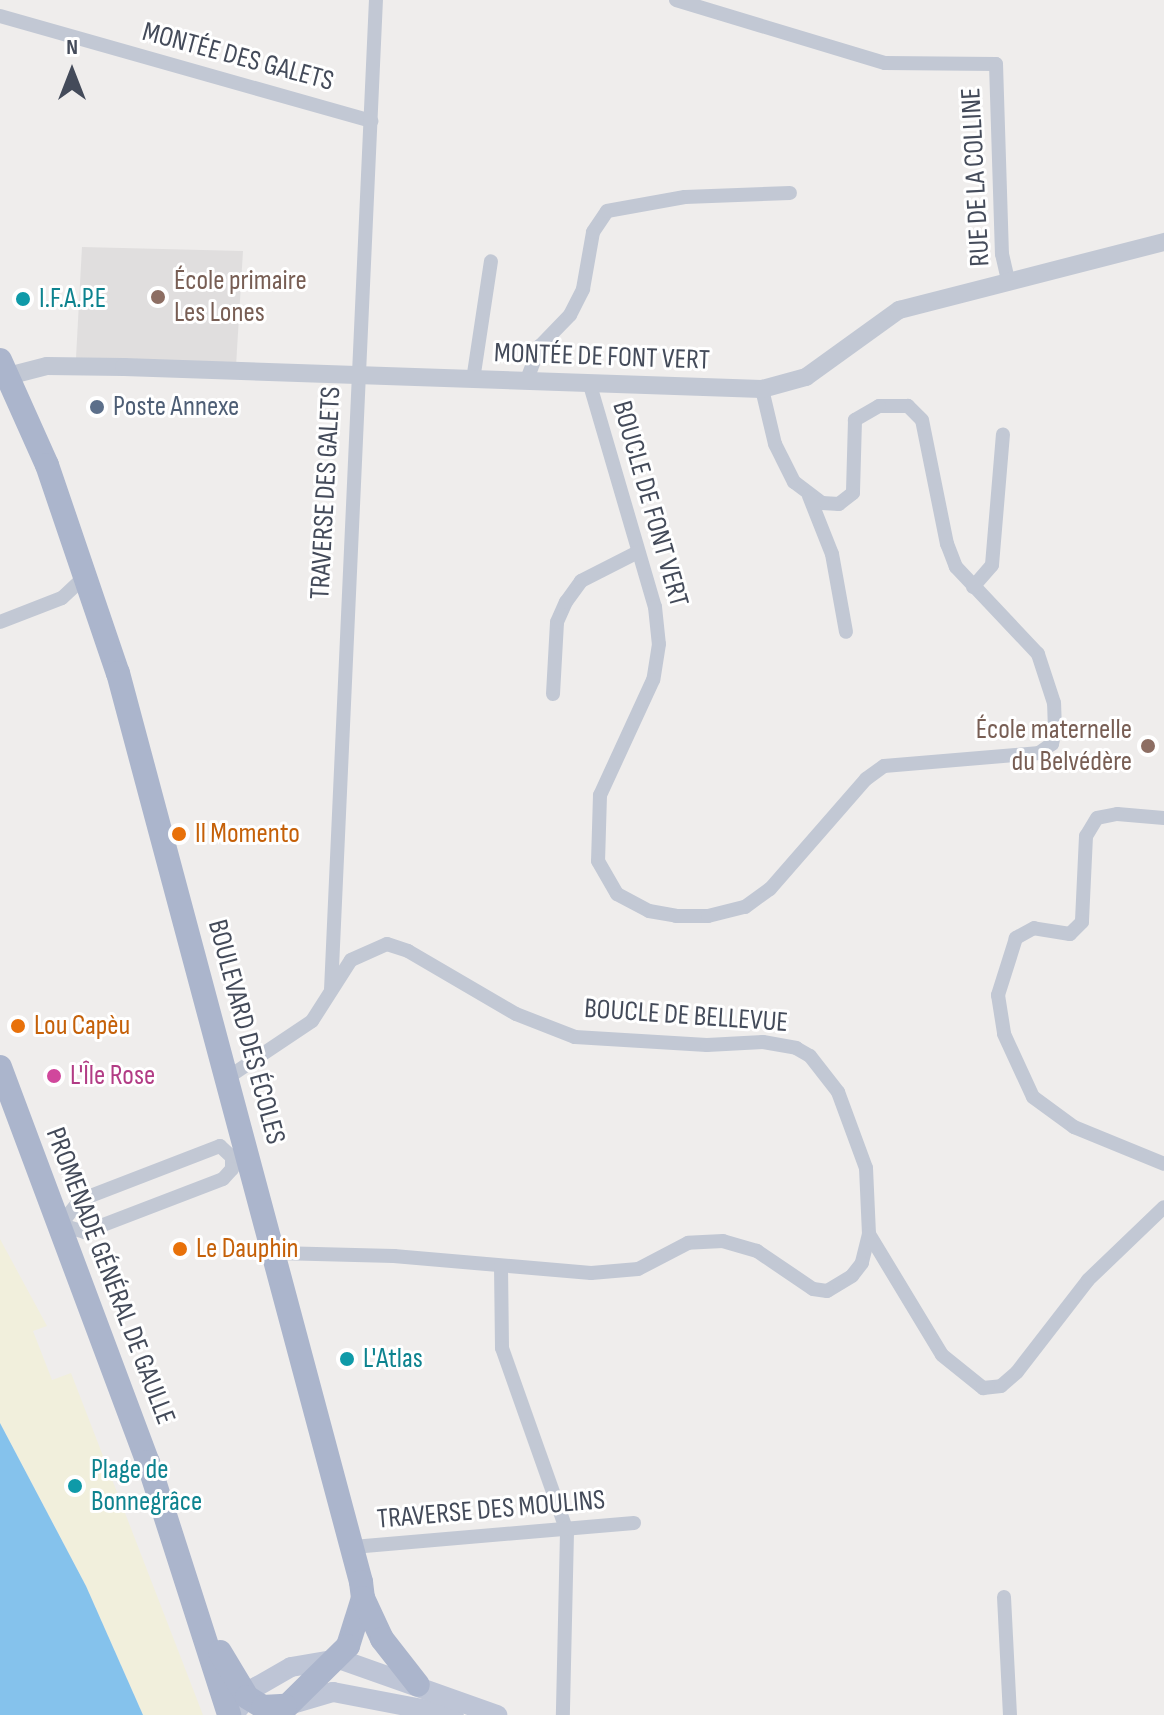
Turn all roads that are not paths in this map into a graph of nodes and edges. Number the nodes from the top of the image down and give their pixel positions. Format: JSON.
{"nodes":[{"id":1,"x":376,"y":0,"type":"edge"},
{"id":2,"x":676,"y":0,"type":"edge"},
{"id":3,"x":0,"y":16,"type":"edge"},
{"id":4,"x":371,"y":121,"type":"junction"},
{"id":5,"x":790,"y":193,"type":"dead end"},
{"id":6,"x":1164,"y":242,"type":"edge"},
{"id":7,"x":491,"y":261,"type":"dead end"},
{"id":8,"x":1008,"y":280,"type":"junction"},
{"id":9,"x":4,"y":368,"type":"edge"},
{"id":10,"x":359,"y":377,"type":"junction"},
{"id":11,"x":473,"y":380,"type":"junction"},
{"id":12,"x":526,"y":382,"type":"junction"},
{"id":13,"x":590,"y":385,"type":"junction"},
{"id":14,"x":762,"y":389,"type":"junction"},
{"id":15,"x":1003,"y":434,"type":"dead end"},
{"id":16,"x":808,"y":492,"type":"junction"},
{"id":17,"x":638,"y":552,"type":"junction"},
{"id":18,"x":88,"y":574,"type":"junction"},
{"id":19,"x":973,"y":587,"type":"junction"},
{"id":20,"x":0,"y":622,"type":"edge"},
{"id":21,"x":846,"y":632,"type":"dead end"},
{"id":22,"x":553,"y":694,"type":"dead end"},
{"id":23,"x":1164,"y":818,"type":"edge"},
{"id":24,"x":331,"y":990,"type":"junction"},
{"id":25,"x":0,"y":1067,"type":"edge"},
{"id":26,"x":227,"y":1078,"type":"junction"},
{"id":27,"x":240,"y":1154,"type":"junction"},
{"id":28,"x":1164,"y":1164,"type":"edge"},
{"id":29,"x":1164,"y":1207,"type":"edge"},
{"id":30,"x":60,"y":1225,"type":"junction"},
{"id":31,"x":869,"y":1234,"type":"junction"},
{"id":32,"x":277,"y":1253,"type":"junction"},
{"id":33,"x":501,"y":1266,"type":"junction"},
{"id":34,"x":634,"y":1523,"type":"dead end"},
{"id":35,"x":567,"y":1532,"type":"junction"},
{"id":36,"x":353,"y":1547,"type":"junction"},
{"id":37,"x":173,"y":1553,"type":"junction"},
{"id":38,"x":1004,"y":1597,"type":"dead end"},
{"id":39,"x":363,"y":1598,"type":"junction"},
{"id":40,"x":339,"y":1659,"type":"junction"},
{"id":41,"x":418,"y":1685,"type":"junction"},
{"id":42,"x":241,"y":1706,"type":"edge"},
{"id":43,"x":281,"y":1710,"type":"edge"},
{"id":44,"x":229,"y":1715,"type":"edge"},
{"id":45,"x":453,"y":1715,"type":"edge"},
{"id":46,"x":497,"y":1715,"type":"edge"},
{"id":47,"x":563,"y":1715,"type":"edge"},
{"id":48,"x":1010,"y":1715,"type":"edge"}],
"edges":[{"from":1,"to":4,"type":"street","name":"TRAVERSE DES GALETS"},
{"from":2,"to":8,"type":"street","name":"RUE DE LA COLLINE"},
{"from":3,"to":4,"type":"street","name":"MONTÉE DES GALETS"},
{"from":4,"to":10,"type":"street","name":"TRAVERSE DES GALETS"},
{"from":5,"to":12,"type":"street"},
{"from":6,"to":8,"type":"street","name":"MONTÉE DE FONT VERT"},
{"from":7,"to":11,"type":"street"},
{"from":8,"to":14,"type":"street","name":"MONTÉE DE FONT VERT"},
{"from":9,"to":10,"type":"street","name":"MONTÉE DE FONT VERT"},
{"from":9,"to":18,"type":"main road","name":"BOULEVARD DES ÉCOLES"},
{"from":10,"to":11,"type":"street","name":"MONTÉE DE FONT VERT"},
{"from":10,"to":24,"type":"street","name":"TRAVERSE DES GALETS"},
{"from":11,"to":12,"type":"street","name":"MONTÉE DE FONT VERT"},
{"from":12,"to":13,"type":"street","name":"MONTÉE DE FONT VERT"},
{"from":13,"to":14,"type":"street","name":"MONTÉE DE FONT VERT"},
{"from":13,"to":17,"type":"street","name":"BOUCLE DE FONT VERT"},
{"from":14,"to":16,"type":"street"},
{"from":15,"to":19,"type":"street"},
{"from":16,"to":19,"type":"street","name":"BOUCLE DE FONT VERT"},
{"from":16,"to":21,"type":"street"},
{"from":17,"to":19,"type":"street","name":"BOUCLE DE FONT VERT"},
{"from":17,"to":22,"type":"street"},
{"from":18,"to":20,"type":"street"},
{"from":18,"to":26,"type":"main road","name":"BOULEVARD DES ÉCOLES"},
{"from":23,"to":28,"type":"street"},
{"from":24,"to":26,"type":"street","name":"BOUCLE DE BELLEVUE"},
{"from":24,"to":31,"type":"street","name":"BOUCLE DE BELLEVUE"},
{"from":25,"to":30,"type":"main road","name":"PROMENADE GÉNÉRAL DE GAULLE"},
{"from":26,"to":27,"type":"main road","name":"BOULEVARD DES ÉCOLES"},
{"from":27,"to":30,"type":"street"},
{"from":27,"to":30,"type":"street"},
{"from":27,"to":32,"type":"main road","name":"BOULEVARD DES ÉCOLES"},
{"from":29,"to":31,"type":"street"},
{"from":30,"to":37,"type":"main road","name":"PROMENADE GÉNÉRAL DE GAULLE"},
{"from":31,"to":33,"type":"street","name":"BOUCLE DE BELLEVUE"},
{"from":32,"to":33,"type":"street","name":"BOUCLE DE BELLEVUE"},
{"from":32,"to":36,"type":"main road","name":"BOULEVARD DES ÉCOLES"},
{"from":33,"to":35,"type":"street"},
{"from":34,"to":35,"type":"street","name":"TRAVERSE DES MOULINS"},
{"from":35,"to":36,"type":"street","name":"TRAVERSE DES MOULINS"},
{"from":35,"to":47,"type":"street"},
{"from":36,"to":39,"type":"main road","name":"BOULEVARD DES ÉCOLES"},
{"from":37,"to":42,"type":"main road","name":"PROMENADE GÉNÉRAL DE GAULLE"},
{"from":37,"to":44,"type":"main road","name":"PROMENADE GÉNÉRAL DE GAULLE"},
{"from":38,"to":48,"type":"street"},
{"from":39,"to":40,"type":"main road","name":"BOULEVARD DES ÉCOLES"},
{"from":39,"to":41,"type":"main road"},
{"from":40,"to":41,"type":"main road"},
{"from":40,"to":42,"type":"main road"},
{"from":40,"to":43,"type":"main road","name":"BOULEVARD DES ÉCOLES"},
{"from":41,"to":46,"type":"main road"},
{"from":42,"to":43,"type":"main road"},
{"from":43,"to":45,"type":"main road"}]}
